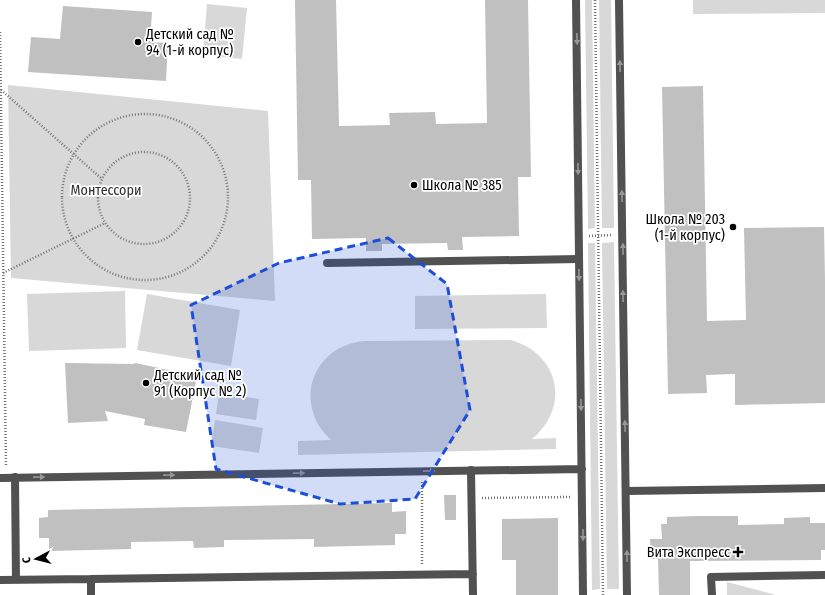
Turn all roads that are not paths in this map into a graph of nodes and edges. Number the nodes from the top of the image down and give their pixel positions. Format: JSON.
{"nodes":[{"id":1,"x":576,"y":0,"type":"edge"},
{"id":2,"x":620,"y":0,"type":"edge"},
{"id":3,"x":579,"y":259,"type":"junction"},
{"id":4,"x":326,"y":262,"type":"dead end"},
{"id":5,"x":582,"y":469,"type":"junction"},
{"id":6,"x":471,"y":470,"type":"junction"},
{"id":7,"x":14,"y":477,"type":"junction"},
{"id":8,"x":3,"y":478,"type":"edge"},
{"id":9,"x":825,"y":488,"type":"edge"},
{"id":10,"x":626,"y":491,"type":"junction"},
{"id":11,"x":473,"y":574,"type":"junction"},
{"id":12,"x":825,"y":575,"type":"edge"},
{"id":13,"x":91,"y":579,"type":"junction"},
{"id":14,"x":0,"y":580,"type":"edge"},
{"id":15,"x":16,"y":580,"type":"junction"},
{"id":16,"x":91,"y":595,"type":"edge"},
{"id":17,"x":473,"y":595,"type":"edge"},
{"id":18,"x":583,"y":595,"type":"edge"},
{"id":19,"x":627,"y":595,"type":"edge"},
{"id":20,"x":712,"y":595,"type":"edge"}],
"edges":[{"from":1,"to":3,"type":"street","one_way":true},
{"from":10,"to":2,"type":"street","one_way":true},
{"from":3,"to":4,"type":"street"},
{"from":3,"to":5,"type":"street","one_way":true},
{"from":5,"to":6,"type":"street"},
{"from":5,"to":18,"type":"street","one_way":true},
{"from":7,"to":6,"type":"street","one_way":true},
{"from":6,"to":11,"type":"street"},
{"from":7,"to":8,"type":"street"},
{"from":7,"to":15,"type":"street"},
{"from":9,"to":10,"type":"street"},
{"from":19,"to":10,"type":"street","one_way":true},
{"from":11,"to":13,"type":"street"},
{"from":11,"to":17,"type":"street"},
{"from":12,"to":20,"type":"street"},
{"from":13,"to":15,"type":"street"},
{"from":13,"to":16,"type":"street"},
{"from":14,"to":15,"type":"street"}]}
